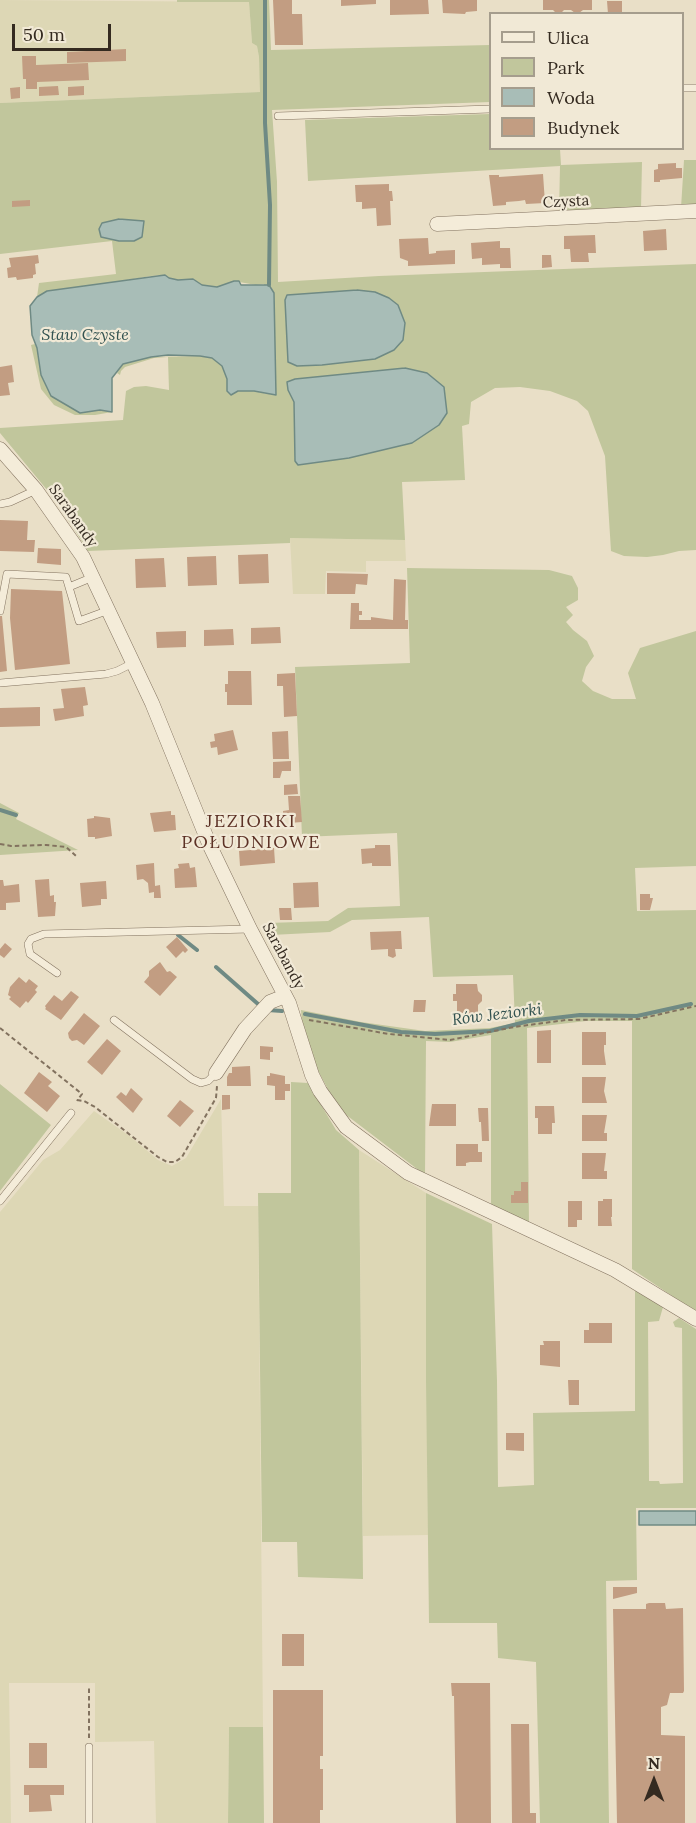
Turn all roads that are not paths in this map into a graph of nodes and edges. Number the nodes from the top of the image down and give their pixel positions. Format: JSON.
{"nodes":[{"id":1,"x":489,"y":109,"type":"edge"},
{"id":2,"x":278,"y":116,"type":"dead end"},
{"id":3,"x":696,"y":211,"type":"edge"},
{"id":4,"x":437,"y":224,"type":"dead end"},
{"id":5,"x":0,"y":449,"type":"edge"},
{"id":6,"x":36,"y":490,"type":"junction"},
{"id":7,"x":0,"y":504,"type":"edge"},
{"id":8,"x":93,"y":577,"type":"junction"},
{"id":9,"x":69,"y":587,"type":"junction"},
{"id":10,"x":109,"y":610,"type":"junction"},
{"id":11,"x":0,"y":611,"type":"edge"},
{"id":12,"x":134,"y":663,"type":"junction"},
{"id":13,"x":0,"y":683,"type":"edge"},
{"id":14,"x":250,"y":929,"type":"junction"},
{"id":15,"x":57,"y":973,"type":"dead end"},
{"id":16,"x":285,"y":996,"type":"junction"},
{"id":17,"x":114,"y":1020,"type":"dead end"},
{"id":18,"x":216,"y":1073,"type":"joint"},
{"id":19,"x":71,"y":1113,"type":"dead end"},
{"id":20,"x":0,"y":1201,"type":"edge"},
{"id":21,"x":696,"y":1319,"type":"edge"},
{"id":22,"x":89,"y":1747,"type":"road end"},
{"id":23,"x":89,"y":1823,"type":"edge"}],
"edges":[{"from":1,"to":2,"type":"lane"},
{"from":3,"to":4,"type":"street","name":"Czysta"},
{"from":5,"to":6,"type":"street","name":"Sarabandy"},
{"from":6,"to":7,"type":"lane"},
{"from":6,"to":8,"type":"street","name":"Sarabandy"},
{"from":8,"to":9,"type":"lane"},
{"from":8,"to":10,"type":"street","name":"Sarabandy"},
{"from":9,"to":10,"type":"lane"},
{"from":9,"to":11,"type":"lane"},
{"from":10,"to":12,"type":"street","name":"Sarabandy"},
{"from":12,"to":13,"type":"lane"},
{"from":12,"to":14,"type":"street","name":"Sarabandy"},
{"from":14,"to":15,"type":"lane"},
{"from":14,"to":16,"type":"street","name":"Sarabandy"},
{"from":16,"to":18,"type":"street"},
{"from":16,"to":21,"type":"street","name":"Sarabandy"},
{"from":17,"to":18,"type":"lane"},
{"from":19,"to":20,"type":"lane"},
{"from":22,"to":23,"type":"lane"}]}
